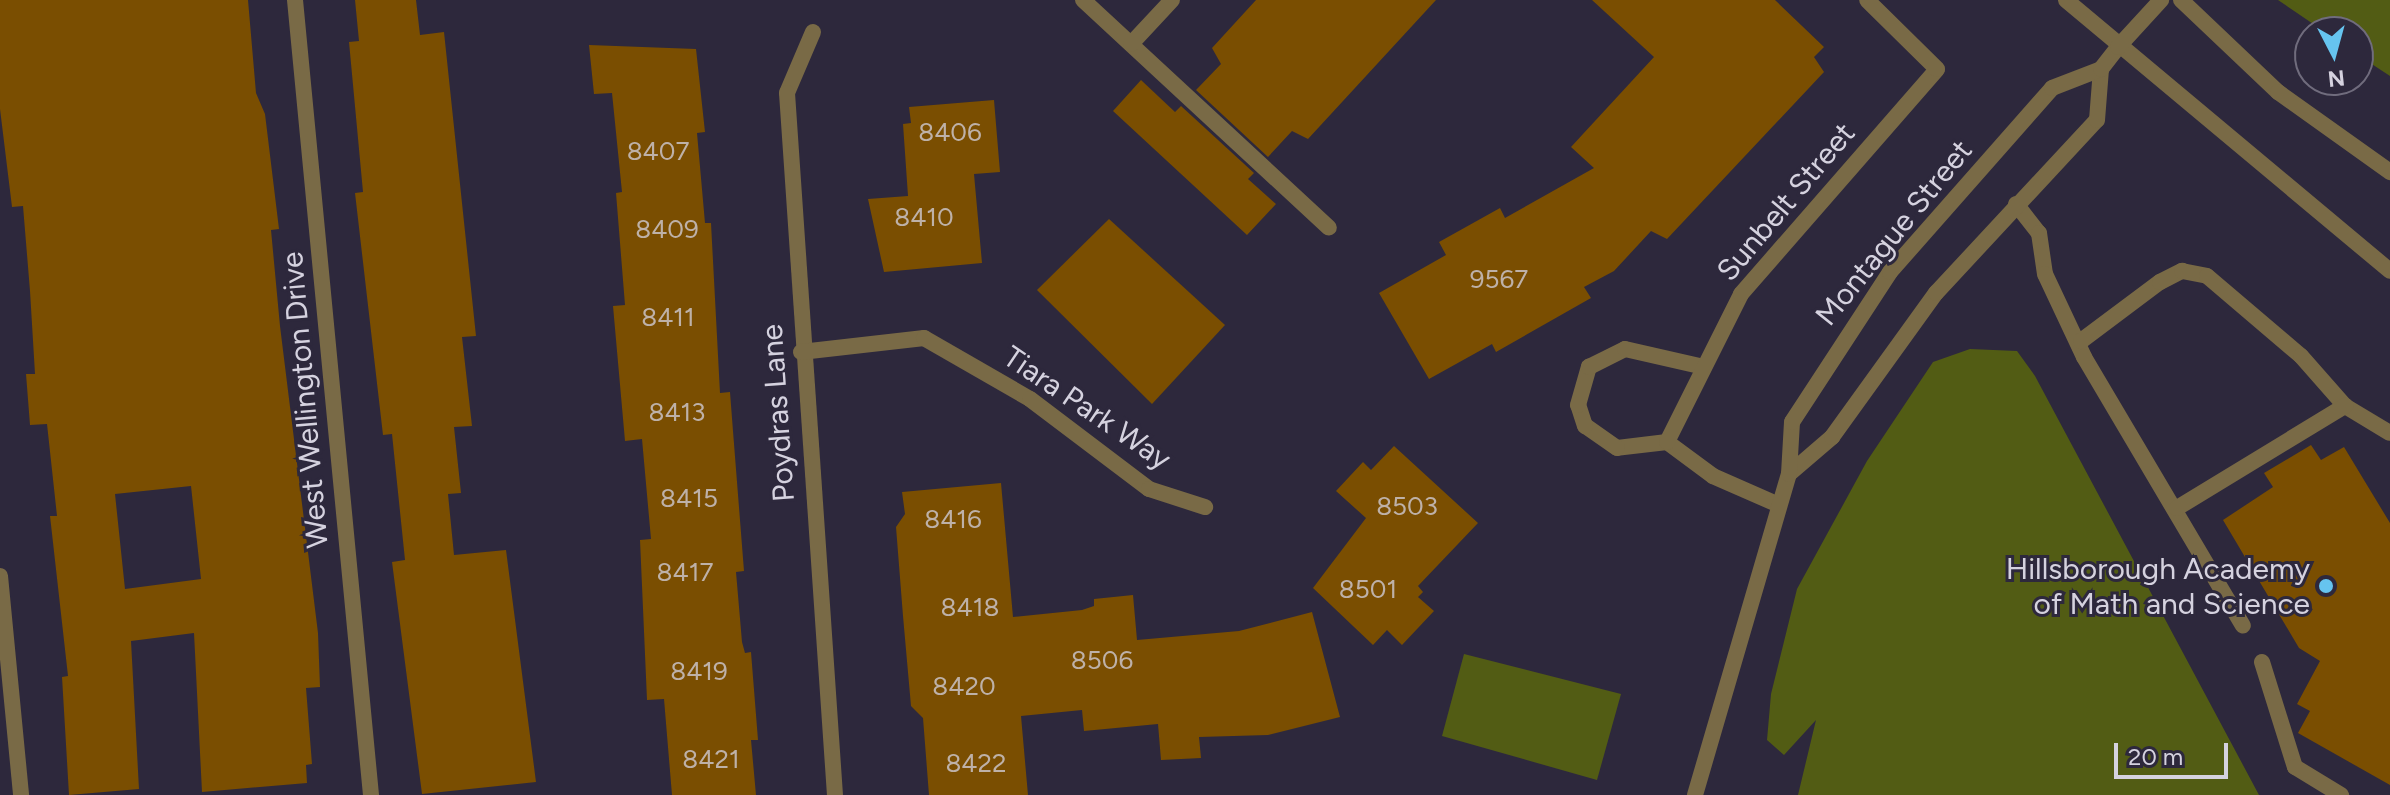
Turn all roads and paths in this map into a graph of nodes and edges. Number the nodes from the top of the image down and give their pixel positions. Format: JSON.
{"nodes":[{"id":1,"x":295,"y":0,"type":"edge"},
{"id":2,"x":1083,"y":0,"type":"edge"},
{"id":3,"x":1172,"y":0,"type":"edge"},
{"id":4,"x":1867,"y":0,"type":"edge"},
{"id":5,"x":2066,"y":0,"type":"edge"},
{"id":6,"x":2161,"y":0,"type":"edge"},
{"id":7,"x":2181,"y":0,"type":"edge"},
{"id":8,"x":813,"y":32,"type":"dead end"},
{"id":9,"x":1131,"y":44,"type":"junction"},
{"id":10,"x":2118,"y":47,"type":"junction"},
{"id":11,"x":2101,"y":69,"type":"junction"},
{"id":12,"x":2390,"y":172,"type":"edge"},
{"id":13,"x":2016,"y":204,"type":"junction"},
{"id":14,"x":1329,"y":228,"type":"dead end"},
{"id":15,"x":2390,"y":271,"type":"edge"},
{"id":16,"x":2081,"y":341,"type":"junction"},
{"id":17,"x":801,"y":352,"type":"junction"},
{"id":18,"x":1704,"y":367,"type":"junction"},
{"id":19,"x":2345,"y":406,"type":"junction"},
{"id":20,"x":2390,"y":433,"type":"edge"},
{"id":21,"x":1667,"y":442,"type":"junction"},
{"id":22,"x":1789,"y":474,"type":"junction"},
{"id":23,"x":1779,"y":505,"type":"junction"},
{"id":24,"x":1205,"y":507,"type":"dead end"},
{"id":25,"x":2177,"y":508,"type":"junction"},
{"id":26,"x":0,"y":576,"type":"edge"},
{"id":27,"x":2243,"y":626,"type":"dead end"},
{"id":28,"x":2262,"y":662,"type":"dead end"},
{"id":29,"x":21,"y":795,"type":"edge"},
{"id":30,"x":371,"y":795,"type":"edge"},
{"id":31,"x":835,"y":795,"type":"edge"},
{"id":32,"x":1695,"y":795,"type":"edge"},
{"id":33,"x":2341,"y":795,"type":"edge"}],
"edges":[{"from":1,"to":30,"type":"street","name":"West Wellington Drive"},
{"from":2,"to":9,"type":"street"},
{"from":3,"to":9,"type":"street"},
{"from":4,"to":18,"type":"street","name":"Sunbelt Street"},
{"from":5,"to":10,"type":"street"},
{"from":6,"to":10,"type":"street"},
{"from":7,"to":12,"type":"street"},
{"from":8,"to":17,"type":"street","name":"Poydras Lane"},
{"from":9,"to":14,"type":"street"},
{"from":10,"to":11,"type":"street"},
{"from":10,"to":15,"type":"street"},
{"from":11,"to":13,"type":"street"},
{"from":11,"to":22,"type":"street","name":"Montague Street"},
{"from":13,"to":16,"type":"street"},
{"from":13,"to":22,"type":"street"},
{"from":16,"to":19,"type":"street"},
{"from":16,"to":25,"type":"street"},
{"from":17,"to":24,"type":"street","name":"Tiara Park Way"},
{"from":17,"to":31,"type":"street","name":"Poydras Lane"},
{"from":18,"to":21,"type":"street","name":"Sunbelt Street"},
{"from":18,"to":21,"type":"street"},
{"from":19,"to":20,"type":"street"},
{"from":19,"to":25,"type":"street"},
{"from":21,"to":23,"type":"street"},
{"from":22,"to":23,"type":"street","name":"Montague Street"},
{"from":23,"to":32,"type":"street","name":"Montague Street"},
{"from":25,"to":27,"type":"street"},
{"from":26,"to":29,"type":"street"},
{"from":28,"to":33,"type":"street"}]}
